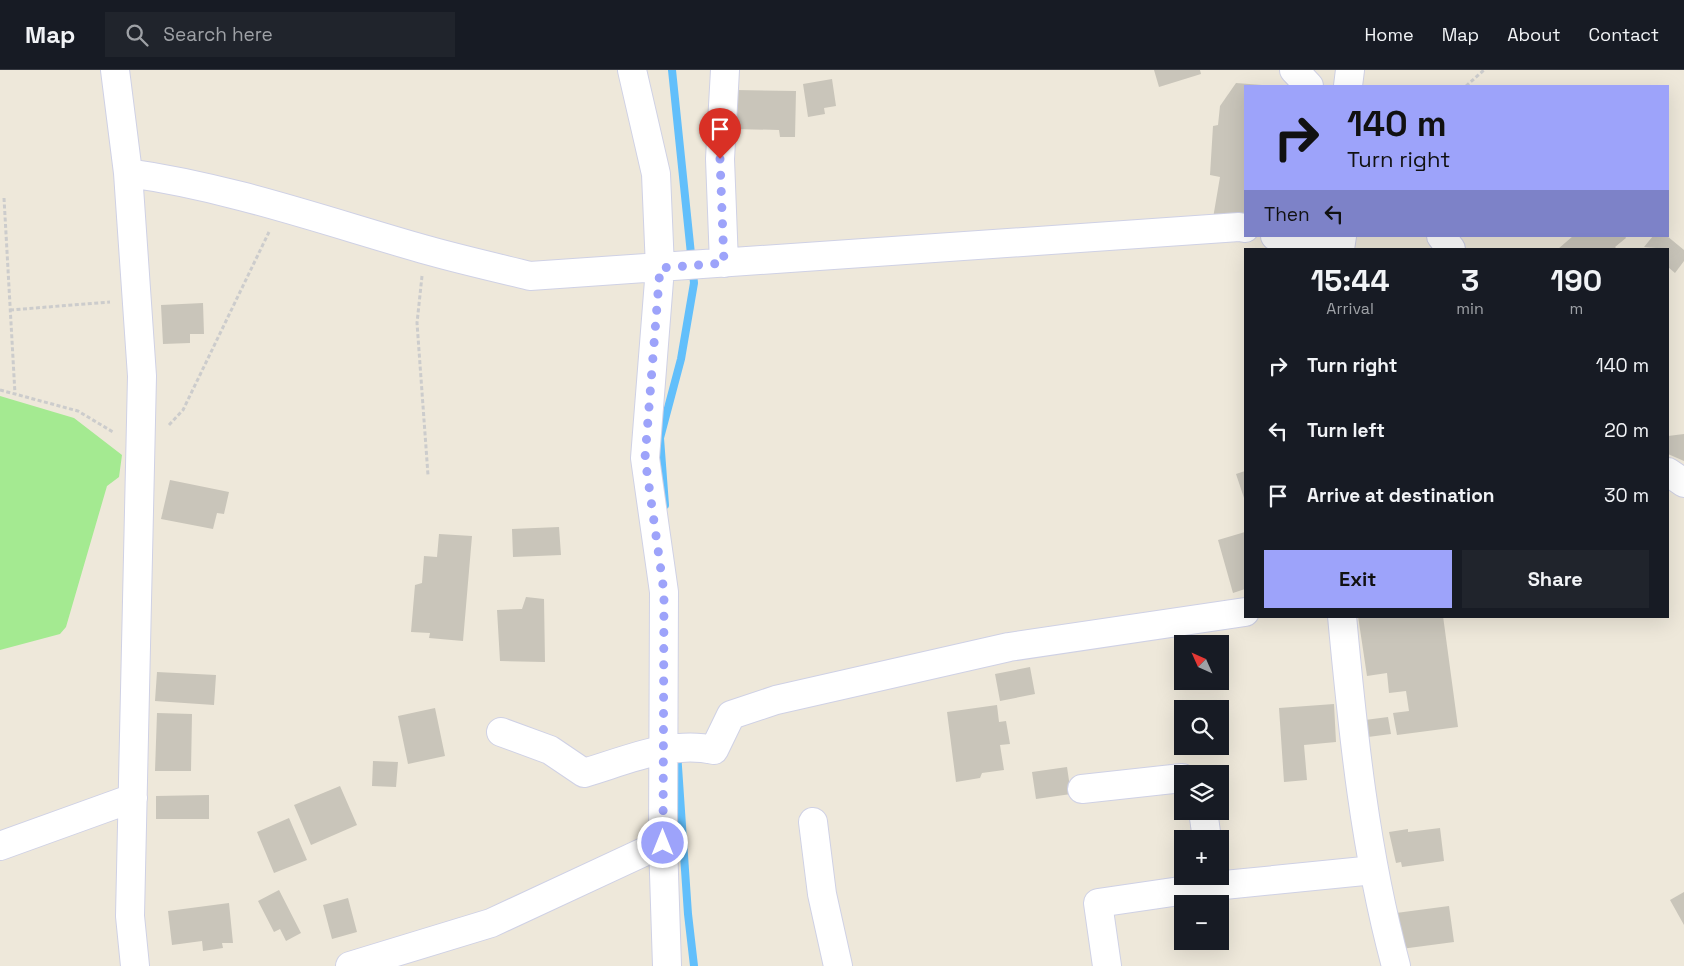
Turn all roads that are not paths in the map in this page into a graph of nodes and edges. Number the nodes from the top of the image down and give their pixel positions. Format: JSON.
{"nodes":[{"id":1,"x":115,"y":70,"type":"edge"},
{"id":2,"x":632,"y":70,"type":"edge"},
{"id":3,"x":725,"y":70,"type":"edge"},
{"id":4,"x":1294,"y":70,"type":"edge"},
{"id":5,"x":1350,"y":70,"type":"edge"},
{"id":6,"x":1308,"y":85,"type":"edge"},
{"id":7,"x":1348,"y":85,"type":"edge"},
{"id":8,"x":128,"y":173,"type":"junction"},
{"id":9,"x":1244,"y":228,"type":"edge"},
{"id":10,"x":1279,"y":237,"type":"edge"},
{"id":11,"x":1441,"y":237,"type":"edge"},
{"id":12,"x":1320,"y":248,"type":"edge"},
{"id":13,"x":1450,"y":248,"type":"edge"},
{"id":14,"x":716,"y":264,"type":"junction"},
{"id":15,"x":665,"y":268,"type":"junction"},
{"id":16,"x":1669,"y":473,"type":"edge"},
{"id":17,"x":1684,"y":483,"type":"edge"},
{"id":18,"x":1244,"y":612,"type":"edge"},
{"id":19,"x":1342,"y":618,"type":"edge"},
{"id":20,"x":501,"y":732,"type":"dead end"},
{"id":21,"x":664,"y":750,"type":"junction"},
{"id":22,"x":1174,"y":779,"type":"edge"},
{"id":23,"x":1082,"y":789,"type":"dead end"},
{"id":24,"x":133,"y":798,"type":"junction"},
{"id":25,"x":813,"y":822,"type":"dead end"},
{"id":26,"x":663,"y":843,"type":"junction"},
{"id":27,"x":0,"y":846,"type":"edge"},
{"id":28,"x":1374,"y":870,"type":"junction"},
{"id":29,"x":1229,"y":880,"type":"edge"},
{"id":30,"x":1193,"y":885,"type":"edge"},
{"id":31,"x":388,"y":960,"type":"edge"},
{"id":32,"x":135,"y":966,"type":"edge"},
{"id":33,"x":350,"y":966,"type":"edge"},
{"id":34,"x":668,"y":966,"type":"edge"},
{"id":35,"x":838,"y":966,"type":"edge"},
{"id":36,"x":1108,"y":966,"type":"edge"},
{"id":37,"x":1396,"y":966,"type":"edge"}],
"edges":[{"from":1,"to":8,"type":"street"},
{"from":2,"to":15,"type":"street"},
{"from":3,"to":14,"type":"street"},
{"from":4,"to":6,"type":"street"},
{"from":5,"to":7,"type":"street"},
{"from":8,"to":15,"type":"street"},
{"from":8,"to":24,"type":"street"},
{"from":9,"to":14,"type":"street"},
{"from":10,"to":12,"type":"street"},
{"from":11,"to":13,"type":"street"},
{"from":14,"to":15,"type":"street"},
{"from":15,"to":21,"type":"street"},
{"from":16,"to":17,"type":"street"},
{"from":18,"to":21,"type":"street"},
{"from":19,"to":28,"type":"street"},
{"from":20,"to":21,"type":"street"},
{"from":21,"to":26,"type":"street"},
{"from":22,"to":23,"type":"street"},
{"from":24,"to":27,"type":"street"},
{"from":24,"to":32,"type":"street"},
{"from":25,"to":35,"type":"street"},
{"from":26,"to":31,"type":"street"},
{"from":26,"to":34,"type":"street"},
{"from":28,"to":29,"type":"street"},
{"from":28,"to":37,"type":"street"},
{"from":30,"to":36,"type":"street"},
{"from":31,"to":33,"type":"street"}]}
